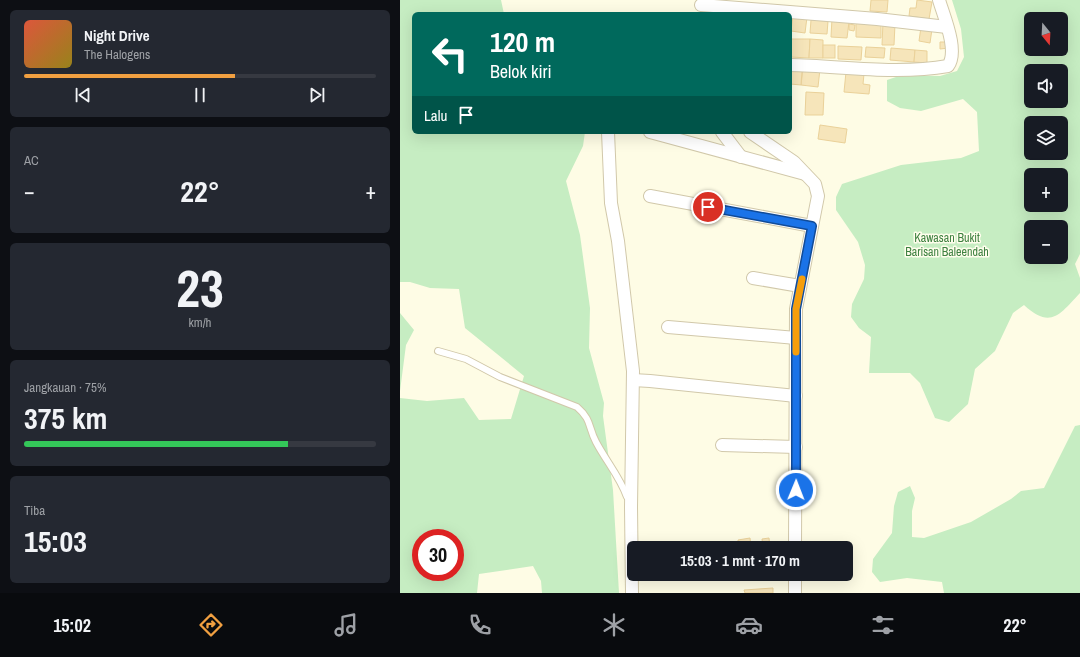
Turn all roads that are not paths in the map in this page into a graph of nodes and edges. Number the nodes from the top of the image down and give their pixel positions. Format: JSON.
{"nodes":[{"id":1,"x":939,"y":0,"type":"edge"},
{"id":2,"x":701,"y":6,"type":"edge"},
{"id":3,"x":782,"y":12,"type":"edge"},
{"id":4,"x":792,"y":13,"type":"edge"},
{"id":5,"x":947,"y":27,"type":"junction"},
{"id":6,"x":792,"y":65,"type":"edge"},
{"id":7,"x":608,"y":134,"type":"edge"},
{"id":8,"x":657,"y":134,"type":"edge"},
{"id":9,"x":724,"y":134,"type":"edge"},
{"id":10,"x":753,"y":134,"type":"edge"},
{"id":11,"x":741,"y":157,"type":"junction"},
{"id":12,"x":805,"y":174,"type":"junction"},
{"id":13,"x":650,"y":196,"type":"dead end"},
{"id":14,"x":812,"y":226,"type":"junction"},
{"id":15,"x":753,"y":278,"type":"dead end"},
{"id":16,"x":800,"y":286,"type":"junction"},
{"id":17,"x":668,"y":327,"type":"dead end"},
{"id":18,"x":796,"y":338,"type":"junction"},
{"id":19,"x":438,"y":351,"type":"dead end"},
{"id":20,"x":633,"y":380,"type":"junction"},
{"id":21,"x":796,"y":396,"type":"junction"},
{"id":22,"x":722,"y":445,"type":"dead end"},
{"id":23,"x":796,"y":447,"type":"junction"},
{"id":24,"x":631,"y":507,"type":"junction"},
{"id":25,"x":795,"y":541,"type":"edge"},
{"id":26,"x":795,"y":581,"type":"edge"},
{"id":27,"x":632,"y":593,"type":"edge"},
{"id":28,"x":795,"y":593,"type":"edge"}],
"edges":[{"from":1,"to":5,"type":"street"},
{"from":2,"to":3,"type":"street"},
{"from":4,"to":5,"type":"street"},
{"from":5,"to":6,"type":"street"},
{"from":7,"to":20,"type":"street"},
{"from":8,"to":11,"type":"street"},
{"from":9,"to":11,"type":"street"},
{"from":10,"to":12,"type":"street"},
{"from":11,"to":12,"type":"street"},
{"from":12,"to":14,"type":"street"},
{"from":13,"to":14,"type":"street"},
{"from":14,"to":16,"type":"street"},
{"from":15,"to":16,"type":"street"},
{"from":16,"to":18,"type":"street"},
{"from":17,"to":18,"type":"street"},
{"from":18,"to":21,"type":"street"},
{"from":19,"to":24,"type":"lane"},
{"from":20,"to":21,"type":"street"},
{"from":20,"to":24,"type":"street"},
{"from":21,"to":23,"type":"street"},
{"from":22,"to":23,"type":"street"},
{"from":23,"to":25,"type":"street"},
{"from":24,"to":27,"type":"street"},
{"from":26,"to":28,"type":"street"}]}
